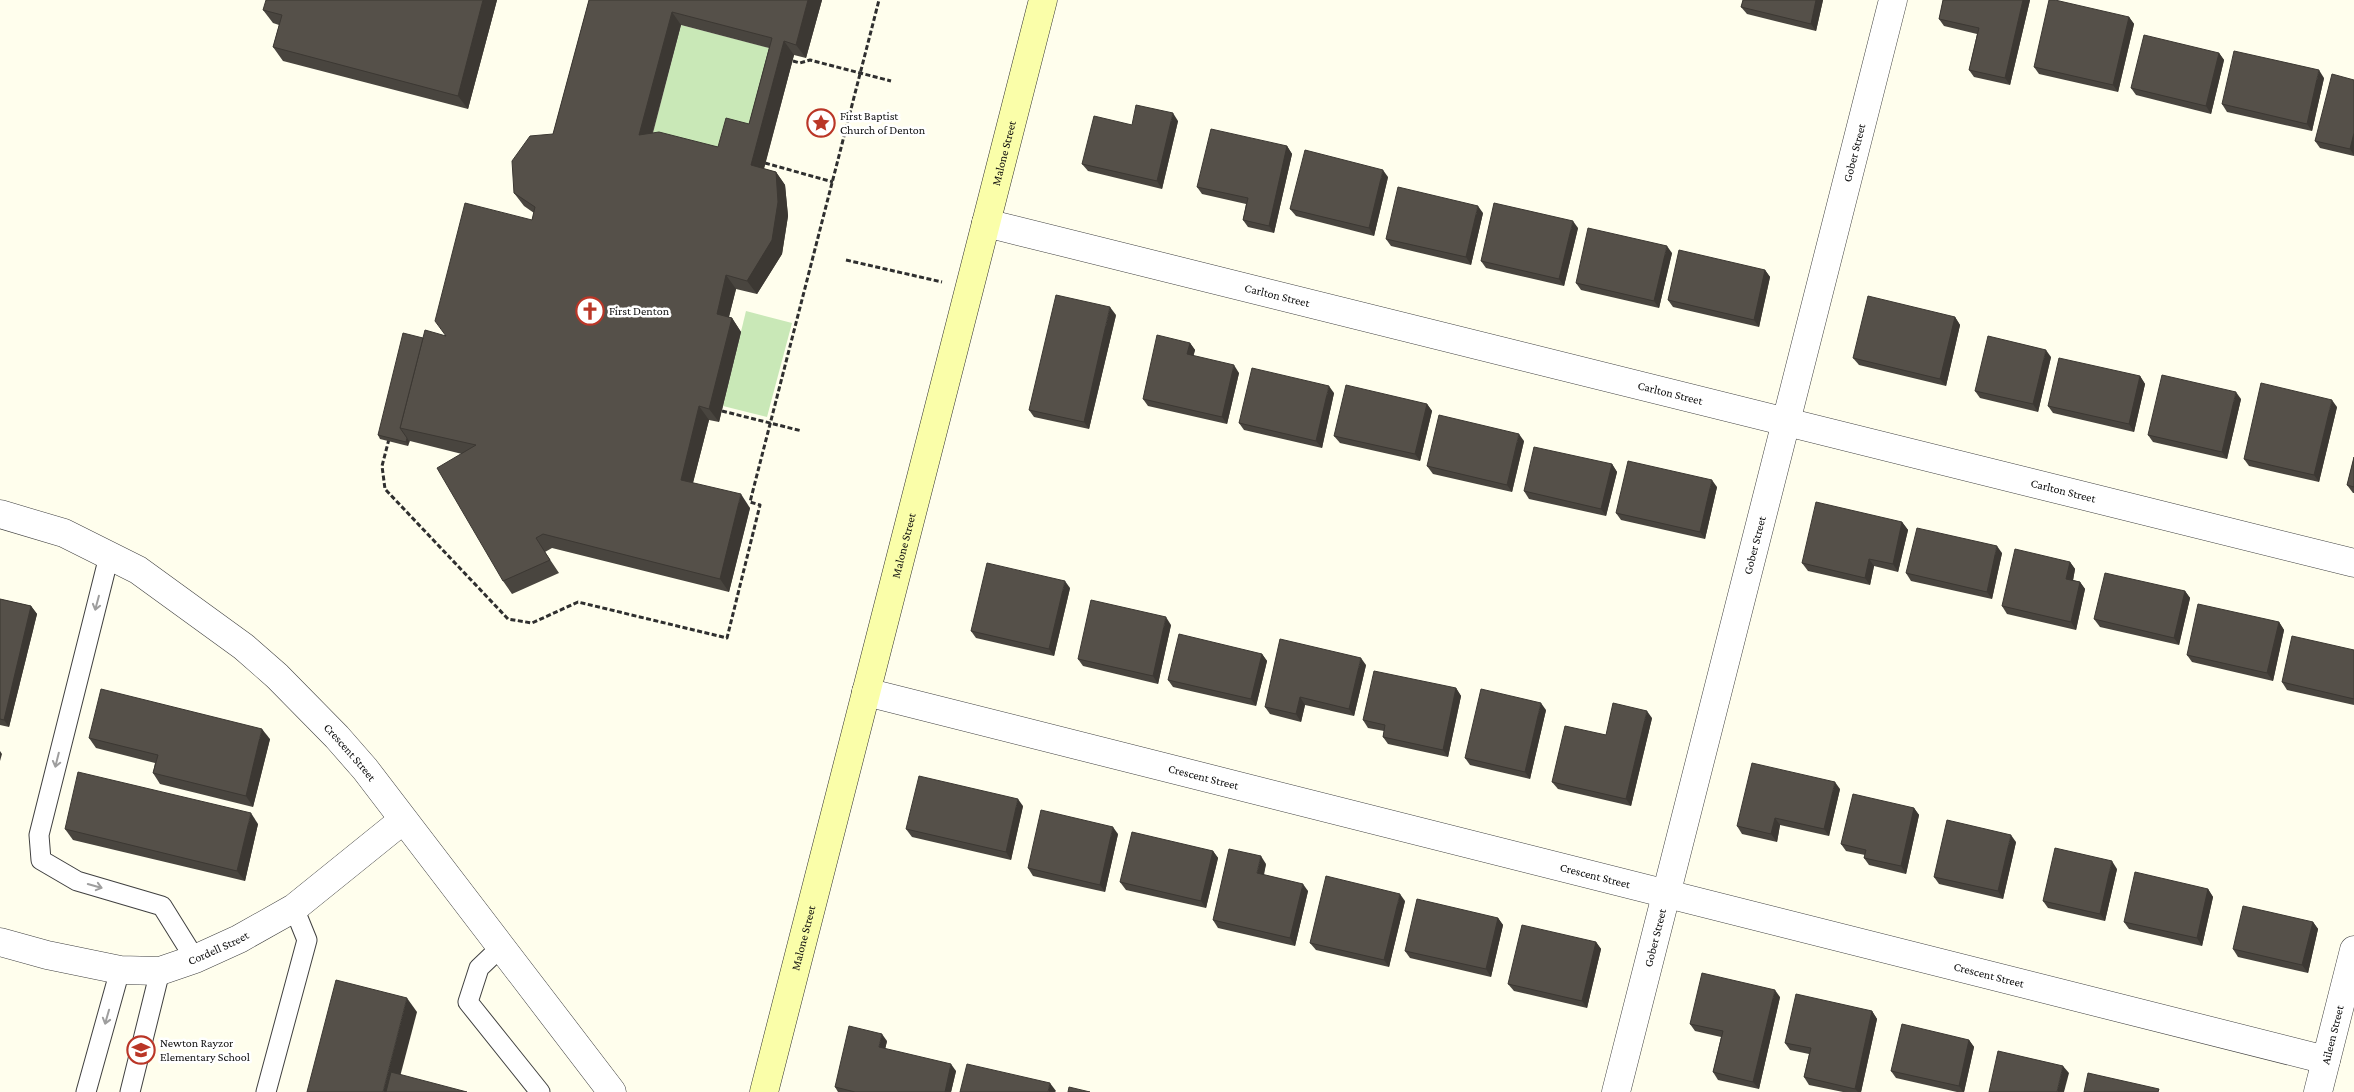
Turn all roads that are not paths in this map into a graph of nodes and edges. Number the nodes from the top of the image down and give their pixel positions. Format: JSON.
{"nodes":[{"id":1,"x":1042,"y":0,"type":"edge"},
{"id":2,"x":1894,"y":0,"type":"edge"},
{"id":3,"x":986,"y":222,"type":"junction"},
{"id":4,"x":1787,"y":422,"type":"junction"},
{"id":5,"x":0,"y":514,"type":"edge"},
{"id":6,"x":109,"y":556,"type":"junction"},
{"id":7,"x":2354,"y":563,"type":"edge"},
{"id":8,"x":866,"y":692,"type":"junction"},
{"id":9,"x":403,"y":820,"type":"junction"},
{"id":10,"x":1666,"y":894,"type":"junction"},
{"id":11,"x":294,"y":908,"type":"junction"},
{"id":12,"x":0,"y":942,"type":"edge"},
{"id":13,"x":501,"y":947,"type":"junction"},
{"id":14,"x":2354,"y":950,"type":"edge"},
{"id":15,"x":195,"y":959,"type":"junction"},
{"id":16,"x":120,"y":970,"type":"junction"},
{"id":17,"x":160,"y":970,"type":"junction"},
{"id":18,"x":2326,"y":1060,"type":"junction"},
{"id":19,"x":86,"y":1092,"type":"edge"},
{"id":20,"x":130,"y":1092,"type":"edge"},
{"id":21,"x":266,"y":1092,"type":"edge"},
{"id":22,"x":540,"y":1092,"type":"edge"},
{"id":23,"x":612,"y":1092,"type":"edge"},
{"id":24,"x":764,"y":1092,"type":"edge"},
{"id":25,"x":1616,"y":1092,"type":"edge"},
{"id":26,"x":2318,"y":1092,"type":"edge"}],
"edges":[{"from":1,"to":3,"type":"street","name":"Malone Street"},
{"from":2,"to":4,"type":"street","name":"Gober Street"},
{"from":3,"to":4,"type":"street","name":"Carlton Street"},
{"from":3,"to":8,"type":"street","name":"Malone Street"},
{"from":4,"to":7,"type":"street","name":"Carlton Street"},
{"from":4,"to":10,"type":"street","name":"Gober Street"},
{"from":5,"to":6,"type":"street","name":"Crescent Street"},
{"from":6,"to":9,"type":"street","name":"Crescent Street"},
{"from":6,"to":15,"type":"lane","one_way":true},
{"from":8,"to":10,"type":"street","name":"Crescent Street"},
{"from":8,"to":24,"type":"street","name":"Malone Street"},
{"from":9,"to":11,"type":"street","name":"Cordell Street"},
{"from":9,"to":13,"type":"street","name":"Crescent Street"},
{"from":10,"to":18,"type":"street","name":"Crescent Street"},
{"from":10,"to":25,"type":"street","name":"Gober Street"},
{"from":11,"to":15,"type":"street","name":"Cordell Street"},
{"from":11,"to":21,"type":"lane"},
{"from":12,"to":16,"type":"street","name":"Cordell Street"},
{"from":13,"to":22,"type":"lane"},
{"from":13,"to":23,"type":"street","name":"Crescent Street"},
{"from":14,"to":18,"type":"street","name":"Aileen Street"},
{"from":15,"to":17,"type":"street","name":"Cordell Street"},
{"from":16,"to":17,"type":"street","name":"Cordell Street"},
{"from":16,"to":19,"type":"lane","one_way":true},
{"from":17,"to":20,"type":"lane"},
{"from":18,"to":26,"type":"street","name":"Aileen Street"}]}
